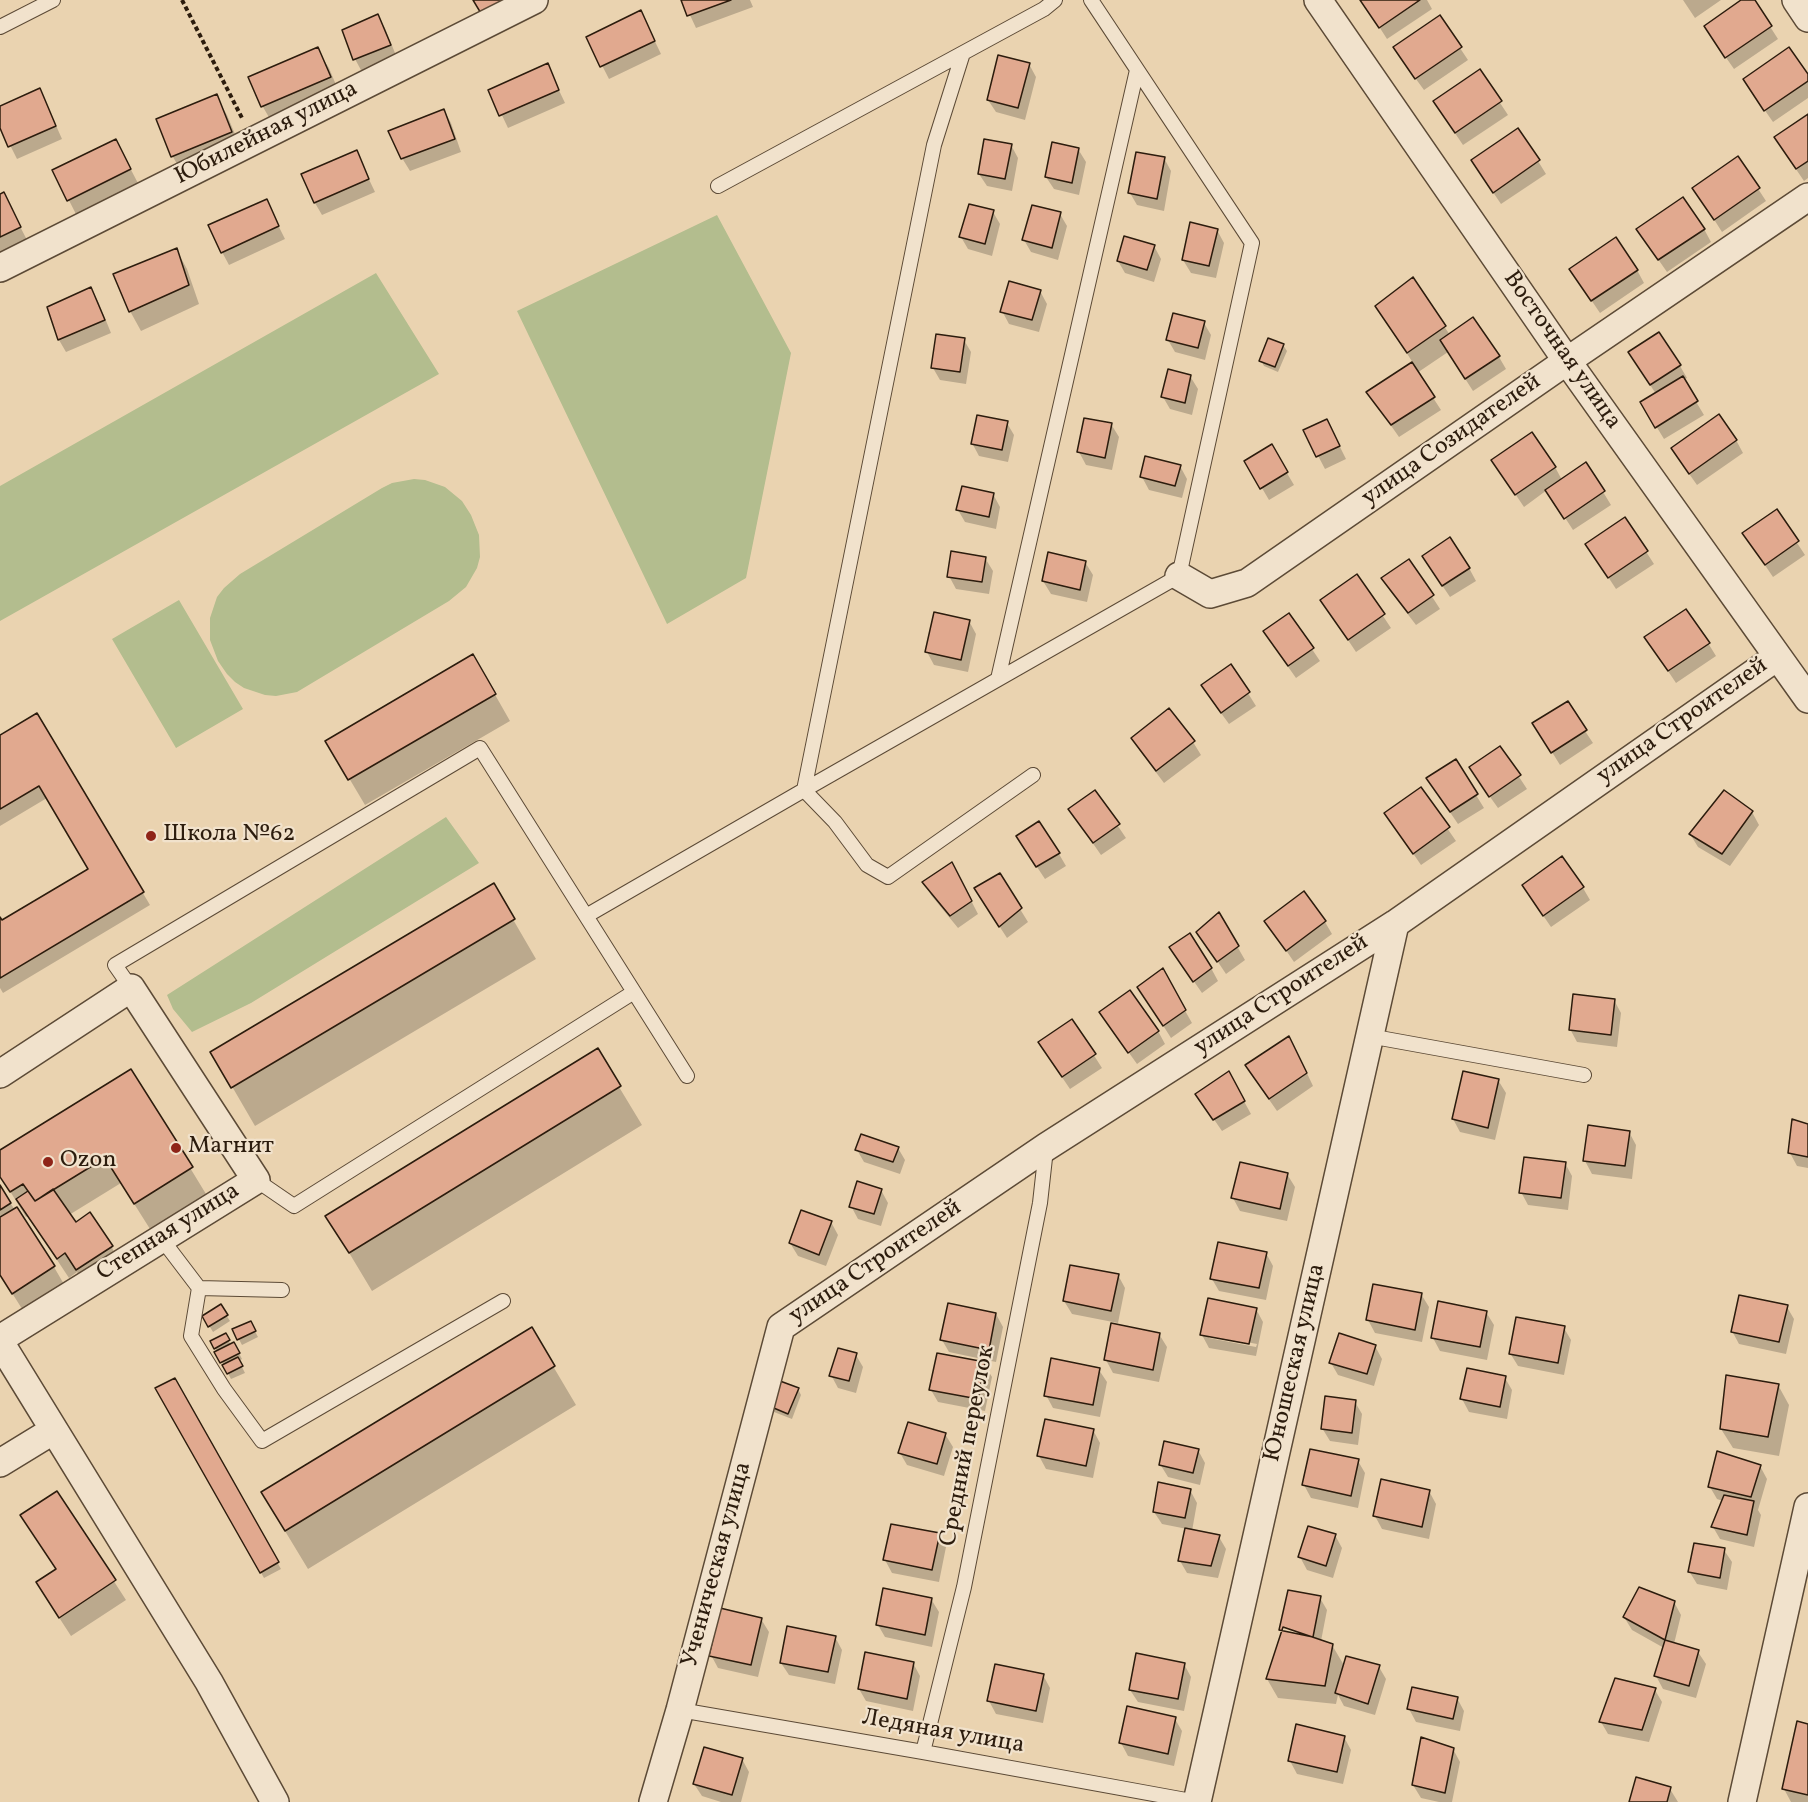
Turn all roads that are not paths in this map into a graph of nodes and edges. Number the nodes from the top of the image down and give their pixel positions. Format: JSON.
{"nodes":[{"id":1,"x":53,"y":0,"type":"edge"},
{"id":2,"x":534,"y":0,"type":"edge"},
{"id":3,"x":1055,"y":0,"type":"edge"},
{"id":4,"x":1091,"y":0,"type":"edge"},
{"id":5,"x":1318,"y":0,"type":"edge"},
{"id":6,"x":1796,"y":0,"type":"edge"},
{"id":7,"x":1808,"y":18,"type":"edge"},
{"id":8,"x":0,"y":27,"type":"edge"},
{"id":9,"x":963,"y":53,"type":"junction"},
{"id":10,"x":1137,"y":70,"type":"junction"},
{"id":11,"x":718,"y":186,"type":"dead end"},
{"id":12,"x":1808,"y":197,"type":"edge"},
{"id":13,"x":0,"y":268,"type":"edge"},
{"id":14,"x":1567,"y":361,"type":"junction"},
{"id":15,"x":1179,"y":576,"type":"junction"},
{"id":16,"x":1777,"y":657,"type":"junction"},
{"id":17,"x":998,"y":679,"type":"junction"},
{"id":18,"x":1808,"y":699,"type":"edge"},
{"id":19,"x":1033,"y":775,"type":"dead end"},
{"id":20,"x":804,"y":790,"type":"junction"},
{"id":21,"x":586,"y":916,"type":"junction"},
{"id":22,"x":1395,"y":924,"type":"junction"},
{"id":23,"x":131,"y":988,"type":"junction"},
{"id":24,"x":634,"y":992,"type":"junction"},
{"id":25,"x":1370,"y":1036,"type":"junction"},
{"id":26,"x":0,"y":1074,"type":"edge"},
{"id":27,"x":1584,"y":1075,"type":"dead end"},
{"id":28,"x":687,"y":1076,"type":"dead end"},
{"id":29,"x":1046,"y":1147,"type":"junction"},
{"id":30,"x":256,"y":1180,"type":"junction"},
{"id":31,"x":161,"y":1238,"type":"junction"},
{"id":32,"x":199,"y":1288,"type":"junction"},
{"id":33,"x":282,"y":1290,"type":"dead end"},
{"id":34,"x":503,"y":1301,"type":"dead end"},
{"id":35,"x":781,"y":1327,"type":"joint"},
{"id":36,"x":0,"y":1341,"type":"edge"},
{"id":37,"x":54,"y":1430,"type":"junction"},
{"id":38,"x":0,"y":1463,"type":"edge"},
{"id":39,"x":1808,"y":1507,"type":"edge"},
{"id":40,"x":680,"y":1710,"type":"junction"},
{"id":41,"x":923,"y":1752,"type":"junction"},
{"id":42,"x":275,"y":1802,"type":"edge"},
{"id":43,"x":653,"y":1802,"type":"edge"},
{"id":44,"x":1197,"y":1802,"type":"edge"},
{"id":45,"x":1742,"y":1802,"type":"edge"}],
"edges":[{"from":1,"to":8,"type":"lane"},
{"from":2,"to":13,"type":"street","name":"Юбилейная улица"},
{"from":3,"to":9,"type":"lane"},
{"from":4,"to":10,"type":"lane"},
{"from":5,"to":14,"type":"street","name":"Восточная улица"},
{"from":6,"to":7,"type":"street"},
{"from":9,"to":11,"type":"lane"},
{"from":9,"to":20,"type":"lane"},
{"from":10,"to":15,"type":"lane"},
{"from":10,"to":17,"type":"lane"},
{"from":12,"to":14,"type":"street","name":"улица Созидателей"},
{"from":14,"to":15,"type":"street","name":"улица Созидателей"},
{"from":14,"to":16,"type":"street","name":"Восточная улица"},
{"from":15,"to":17,"type":"lane"},
{"from":16,"to":18,"type":"street","name":"Восточная улица"},
{"from":16,"to":22,"type":"street","name":"улица Строителей"},
{"from":17,"to":20,"type":"lane"},
{"from":19,"to":20,"type":"lane"},
{"from":20,"to":21,"type":"lane"},
{"from":21,"to":23,"type":"lane"},
{"from":21,"to":24,"type":"lane"},
{"from":22,"to":25,"type":"street","name":"Юношеская улица"},
{"from":22,"to":29,"type":"street","name":"улица Строителей"},
{"from":23,"to":26,"type":"street"},
{"from":23,"to":30,"type":"street","name":"Степная улица"},
{"from":24,"to":28,"type":"lane"},
{"from":24,"to":30,"type":"lane"},
{"from":25,"to":27,"type":"lane"},
{"from":25,"to":44,"type":"street","name":"Юношеская улица"},
{"from":29,"to":35,"type":"street","name":"улица Строителей"},
{"from":29,"to":41,"type":"lane","name":"Средний переулок"},
{"from":30,"to":31,"type":"street","name":"Степная улица"},
{"from":31,"to":32,"type":"lane"},
{"from":31,"to":36,"type":"street","name":"Степная улица"},
{"from":32,"to":33,"type":"lane"},
{"from":32,"to":34,"type":"lane"},
{"from":35,"to":40,"type":"street","name":"Ученическая улица"},
{"from":36,"to":37,"type":"street","name":"Степная улица"},
{"from":37,"to":38,"type":"street"},
{"from":37,"to":42,"type":"street","name":"Степная улица"},
{"from":39,"to":45,"type":"street"},
{"from":40,"to":41,"type":"lane","name":"Ледяная улица"},
{"from":40,"to":43,"type":"street","name":"Ученическая улица"},
{"from":41,"to":44,"type":"lane","name":"Ледяная улица"}]}
